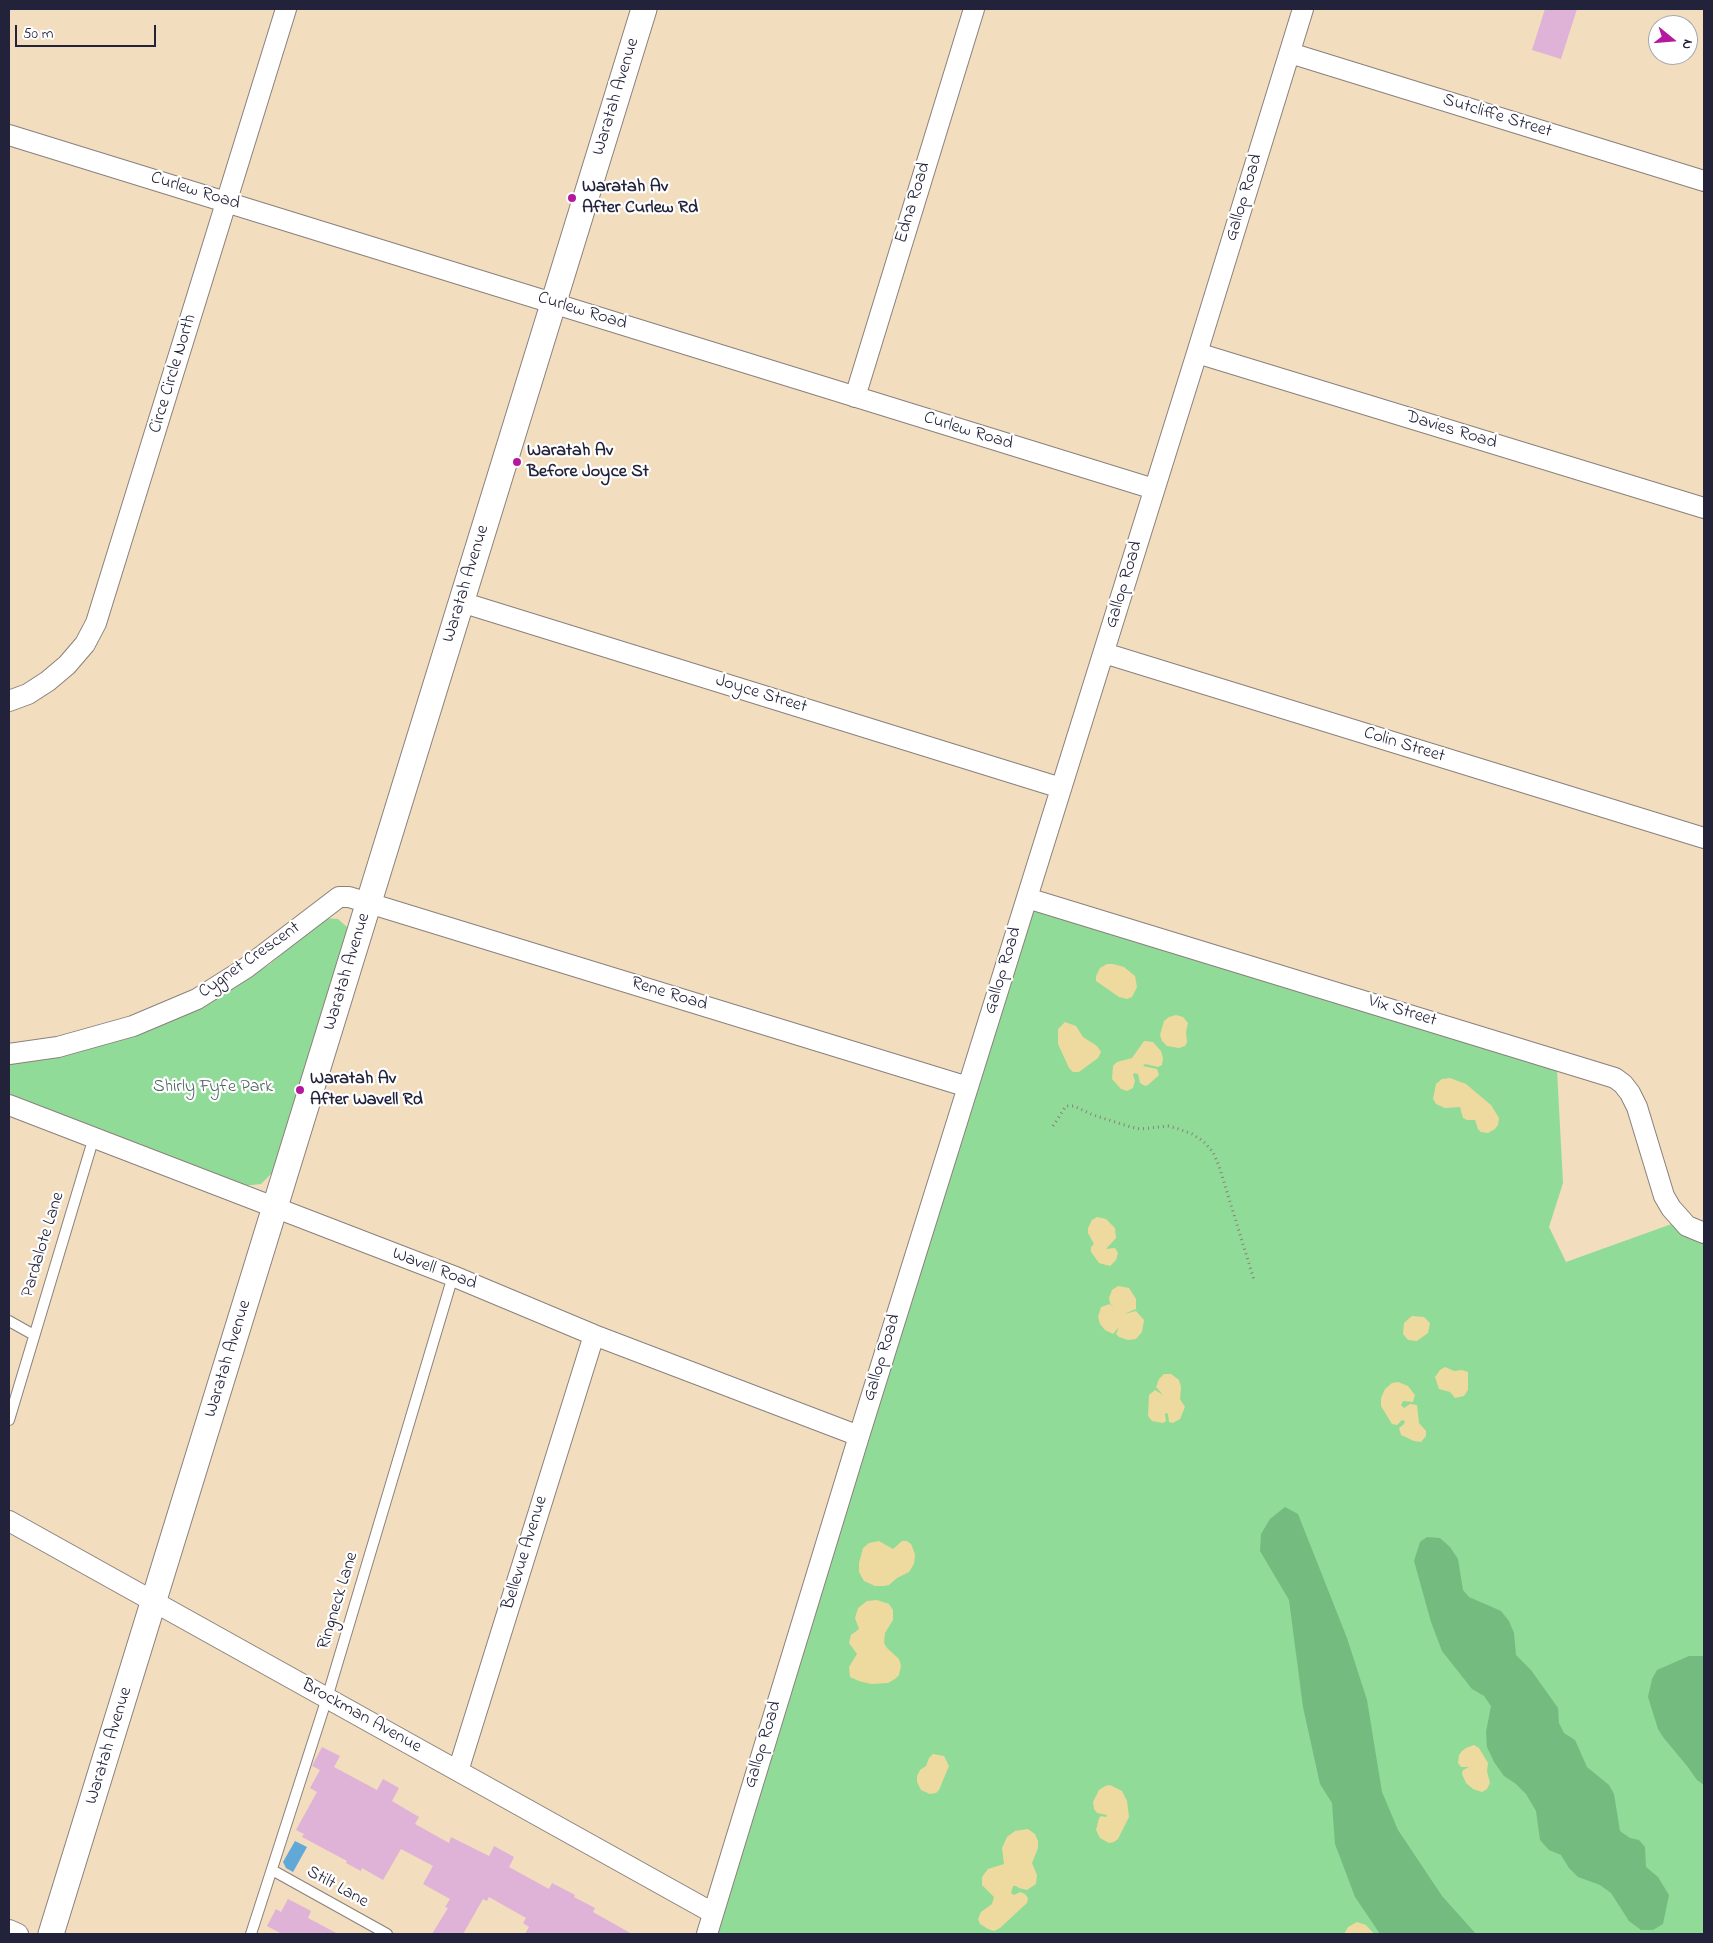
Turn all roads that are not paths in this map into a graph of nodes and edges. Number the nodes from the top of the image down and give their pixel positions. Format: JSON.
{"nodes":[{"id":1,"x":286,"y":9,"type":"edge"},
{"id":2,"x":644,"y":9,"type":"edge"},
{"id":3,"x":974,"y":9,"type":"edge"},
{"id":4,"x":1302,"y":9,"type":"edge"},
{"id":5,"x":1290,"y":53,"type":"junction"},
{"id":6,"x":9,"y":134,"type":"edge"},
{"id":7,"x":1704,"y":181,"type":"edge"},
{"id":8,"x":227,"y":202,"type":"junction"},
{"id":9,"x":553,"y":303,"type":"junction"},
{"id":10,"x":1197,"y":353,"type":"junction"},
{"id":11,"x":855,"y":396,"type":"junction"},
{"id":12,"x":1154,"y":489,"type":"junction"},
{"id":13,"x":1704,"y":508,"type":"edge"},
{"id":14,"x":461,"y":602,"type":"junction"},
{"id":15,"x":1104,"y":654,"type":"junction"},
{"id":16,"x":9,"y":701,"type":"edge"},
{"id":17,"x":1061,"y":788,"type":"junction"},
{"id":18,"x":1704,"y":838,"type":"edge"},
{"id":19,"x":1028,"y":898,"type":"junction"},
{"id":20,"x":370,"y":903,"type":"junction"},
{"id":21,"x":9,"y":1054,"type":"edge"},
{"id":22,"x":968,"y":1087,"type":"junction"},
{"id":23,"x":9,"y":1105,"type":"edge"},
{"id":24,"x":94,"y":1138,"type":"junction"},
{"id":25,"x":274,"y":1208,"type":"junction"},
{"id":26,"x":1696,"y":1230,"type":"edge"},
{"id":27,"x":453,"y":1276,"type":"junction"},
{"id":28,"x":9,"y":1321,"type":"edge"},
{"id":29,"x":34,"y":1335,"type":"junction"},
{"id":30,"x":594,"y":1335,"type":"junction"},
{"id":31,"x":9,"y":1420,"type":"edge"},
{"id":32,"x":859,"y":1436,"type":"junction"},
{"id":33,"x":9,"y":1521,"type":"edge"},
{"id":34,"x":154,"y":1603,"type":"junction"},
{"id":35,"x":327,"y":1698,"type":"junction"},
{"id":36,"x":458,"y":1771,"type":"junction"},
{"id":37,"x":272,"y":1870,"type":"junction"},
{"id":38,"x":713,"y":1913,"type":"junction"},
{"id":39,"x":9,"y":1930,"type":"edge"},
{"id":40,"x":18,"y":1934,"type":"edge"},
{"id":41,"x":51,"y":1934,"type":"edge"},
{"id":42,"x":251,"y":1934,"type":"edge"},
{"id":43,"x":387,"y":1934,"type":"edge"},
{"id":44,"x":706,"y":1934,"type":"edge"}],
"edges":[{"from":1,"to":8,"type":"street","name":"Circe Circle North"},
{"from":2,"to":9,"type":"street","name":"Waratah Avenue"},
{"from":3,"to":11,"type":"street","name":"Edna Road"},
{"from":4,"to":5,"type":"street","name":"Gallop Road"},
{"from":5,"to":7,"type":"street","name":"Sutcliffe Street"},
{"from":5,"to":10,"type":"street","name":"Gallop Road"},
{"from":6,"to":8,"type":"street","name":"Curlew Road"},
{"from":8,"to":9,"type":"street","name":"Curlew Road"},
{"from":8,"to":16,"type":"street","name":"Circe Circle North"},
{"from":9,"to":11,"type":"street","name":"Curlew Road"},
{"from":9,"to":14,"type":"street","name":"Waratah Avenue"},
{"from":10,"to":12,"type":"street","name":"Gallop Road"},
{"from":10,"to":13,"type":"street","name":"Davies Road"},
{"from":11,"to":12,"type":"street","name":"Curlew Road"},
{"from":12,"to":15,"type":"street","name":"Gallop Road"},
{"from":14,"to":17,"type":"street","name":"Joyce Street"},
{"from":14,"to":20,"type":"street","name":"Waratah Avenue"},
{"from":15,"to":17,"type":"street","name":"Gallop Road"},
{"from":15,"to":18,"type":"street","name":"Colin Street"},
{"from":17,"to":19,"type":"street","name":"Gallop Road"},
{"from":19,"to":22,"type":"street","name":"Gallop Road"},
{"from":19,"to":26,"type":"street","name":"Vix Street"},
{"from":20,"to":21,"type":"street","name":"Cygnet Crescent"},
{"from":20,"to":22,"type":"street","name":"Rene Road"},
{"from":20,"to":25,"type":"street","name":"Waratah Avenue"},
{"from":22,"to":32,"type":"street","name":"Gallop Road"},
{"from":23,"to":24,"type":"street","name":"Wavell Road"},
{"from":24,"to":25,"type":"street","name":"Wavell Road"},
{"from":24,"to":29,"type":"lane","name":"Pardalote Lane"},
{"from":25,"to":27,"type":"street","name":"Wavell Road"},
{"from":25,"to":34,"type":"street","name":"Waratah Avenue"},
{"from":27,"to":30,"type":"street","name":"Wavell Road"},
{"from":27,"to":35,"type":"lane","name":"Ringneck Lane"},
{"from":28,"to":29,"type":"lane"},
{"from":29,"to":31,"type":"lane","name":"Pardalote Lane"},
{"from":30,"to":32,"type":"street","name":"Wavell Road"},
{"from":30,"to":36,"type":"street","name":"Bellevue Avenue"},
{"from":32,"to":38,"type":"street","name":"Gallop Road"},
{"from":33,"to":34,"type":"street","name":"Brockman Avenue"},
{"from":34,"to":35,"type":"street","name":"Brockman Avenue"},
{"from":34,"to":41,"type":"street","name":"Waratah Avenue"},
{"from":35,"to":36,"type":"street","name":"Brockman Avenue"},
{"from":35,"to":37,"type":"lane","name":"Ringneck Lane"},
{"from":36,"to":38,"type":"street","name":"Brockman Avenue"},
{"from":37,"to":42,"type":"lane","name":"Ringneck Lane"},
{"from":37,"to":43,"type":"lane","name":"Stilt Lane"},
{"from":38,"to":44,"type":"street","name":"Gallop Road"},
{"from":39,"to":40,"type":"street"}]}
